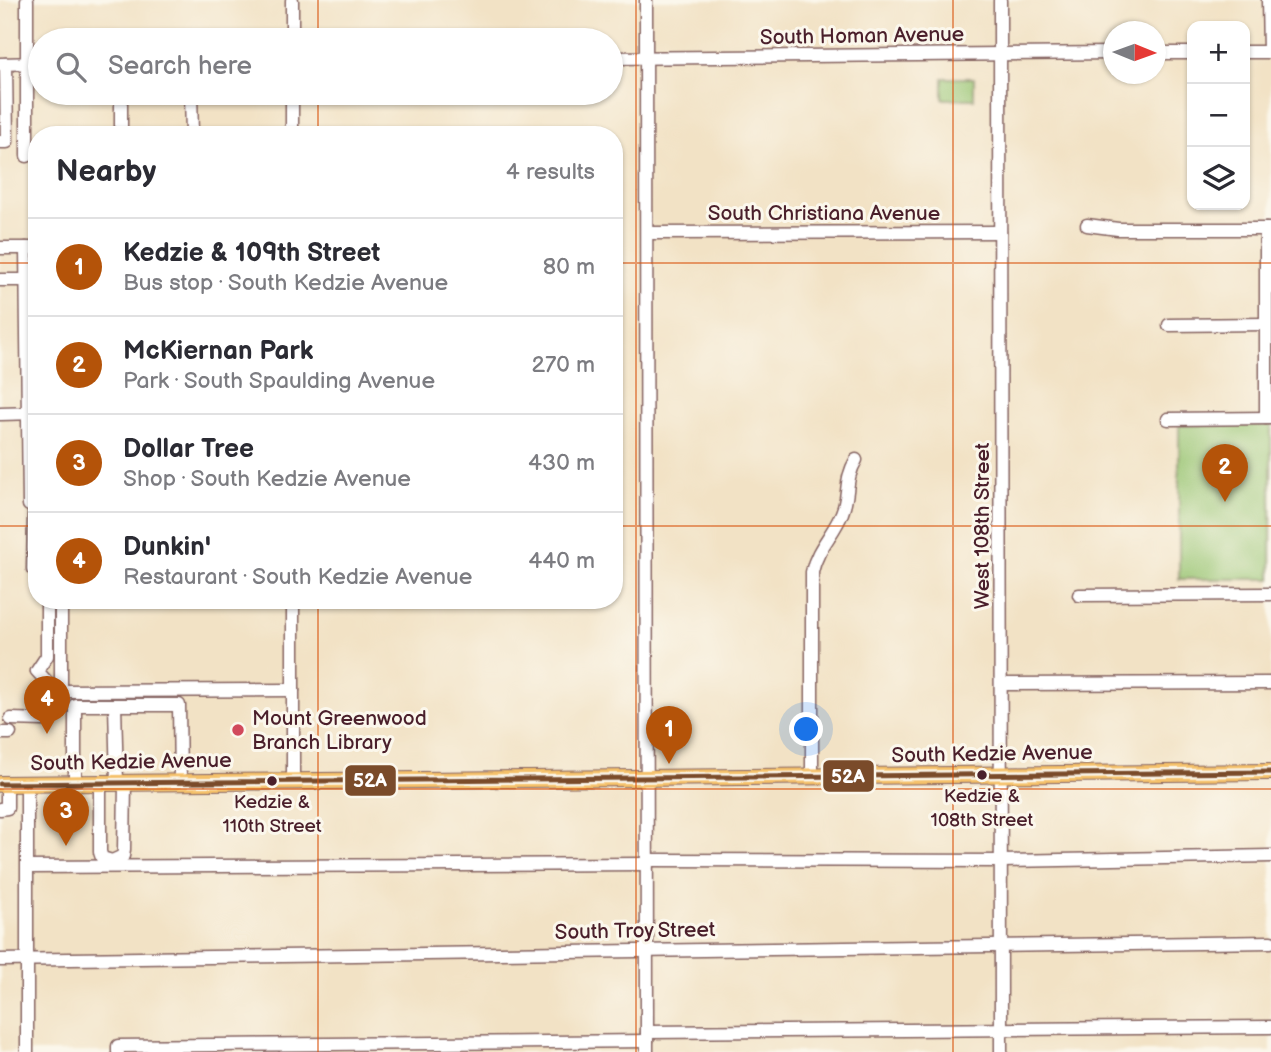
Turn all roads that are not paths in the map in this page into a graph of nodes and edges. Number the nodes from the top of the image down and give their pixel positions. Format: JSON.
{"nodes":[{"id":1,"x":27,"y":0,"type":"edge"},
{"id":2,"x":292,"y":0,"type":"edge"},
{"id":3,"x":646,"y":0,"type":"edge"},
{"id":4,"x":1000,"y":0,"type":"edge"},
{"id":5,"x":1268,"y":0,"type":"edge"},
{"id":6,"x":30,"y":28,"type":"edge"},
{"id":7,"x":292,"y":28,"type":"edge"},
{"id":8,"x":1250,"y":52,"type":"edge"},
{"id":9,"x":1270,"y":52,"type":"edge"},
{"id":10,"x":1103,"y":53,"type":"edge"},
{"id":11,"x":1166,"y":53,"type":"edge"},
{"id":12,"x":1187,"y":53,"type":"edge"},
{"id":13,"x":1000,"y":54,"type":"junction"},
{"id":14,"x":623,"y":58,"type":"edge"},
{"id":15,"x":646,"y":58,"type":"junction"},
{"id":16,"x":3,"y":64,"type":"edge"},
{"id":17,"x":28,"y":64,"type":"edge"},
{"id":18,"x":3,"y":100,"type":"edge"},
{"id":19,"x":31,"y":105,"type":"edge"},
{"id":20,"x":121,"y":105,"type":"edge"},
{"id":21,"x":191,"y":105,"type":"edge"},
{"id":22,"x":292,"y":105,"type":"edge"},
{"id":23,"x":29,"y":126,"type":"edge"},
{"id":24,"x":121,"y":126,"type":"edge"},
{"id":25,"x":192,"y":126,"type":"edge"},
{"id":26,"x":292,"y":126,"type":"edge"},
{"id":27,"x":0,"y":142,"type":"edge"},
{"id":28,"x":28,"y":143,"type":"edge"},
{"id":29,"x":27,"y":156,"type":"dead end"},
{"id":30,"x":1087,"y":225,"type":"dead end"},
{"id":31,"x":1269,"y":229,"type":"edge"},
{"id":32,"x":1000,"y":232,"type":"junction"},
{"id":33,"x":648,"y":233,"type":"junction"},
{"id":34,"x":0,"y":248,"type":"edge"},
{"id":35,"x":28,"y":248,"type":"edge"},
{"id":36,"x":28,"y":274,"type":"edge"},
{"id":37,"x":0,"y":280,"type":"edge"},
{"id":38,"x":27,"y":280,"type":"junction"},
{"id":39,"x":28,"y":289,"type":"edge"},
{"id":40,"x":1266,"y":324,"type":"junction"},
{"id":41,"x":1169,"y":325,"type":"dead end"},
{"id":42,"x":28,"y":413,"type":"edge"},
{"id":43,"x":0,"y":414,"type":"edge"},
{"id":44,"x":1269,"y":418,"type":"edge"},
{"id":45,"x":1168,"y":419,"type":"dead end"},
{"id":46,"x":856,"y":460,"type":"dead end"},
{"id":47,"x":1271,"y":594,"type":"edge"},
{"id":48,"x":1079,"y":595,"type":"dead end"},
{"id":49,"x":47,"y":609,"type":"edge"},
{"id":50,"x":61,"y":609,"type":"edge"},
{"id":51,"x":293,"y":609,"type":"edge"},
{"id":52,"x":1271,"y":683,"type":"edge"},
{"id":53,"x":1002,"y":684,"type":"junction"},
{"id":54,"x":293,"y":690,"type":"junction"},
{"id":55,"x":115,"y":705,"type":"junction"},
{"id":56,"x":11,"y":719,"type":"dead end"},
{"id":57,"x":1271,"y":772,"type":"edge"},
{"id":58,"x":1002,"y":775,"type":"junction"},
{"id":59,"x":812,"y":777,"type":"junction"},
{"id":60,"x":647,"y":778,"type":"junction"},
{"id":61,"x":293,"y":781,"type":"junction"},
{"id":62,"x":100,"y":783,"type":"junction"},
{"id":63,"x":121,"y":783,"type":"junction"},
{"id":64,"x":180,"y":783,"type":"junction"},
{"id":65,"x":4,"y":784,"type":"edge"},
{"id":66,"x":27,"y":784,"type":"junction"},
{"id":67,"x":75,"y":784,"type":"junction"},
{"id":68,"x":0,"y":809,"type":"edge"},
{"id":69,"x":1271,"y":856,"type":"edge"},
{"id":70,"x":1002,"y":861,"type":"junction"},
{"id":71,"x":647,"y":862,"type":"junction"},
{"id":72,"x":28,"y":867,"type":"junction"},
{"id":73,"x":1271,"y":942,"type":"edge"},
{"id":74,"x":1001,"y":946,"type":"junction"},
{"id":75,"x":647,"y":950,"type":"junction"},
{"id":76,"x":0,"y":960,"type":"edge"},
{"id":77,"x":27,"y":960,"type":"junction"},
{"id":78,"x":1271,"y":1027,"type":"edge"},
{"id":79,"x":1001,"y":1030,"type":"junction"},
{"id":80,"x":647,"y":1042,"type":"edge"},
{"id":81,"x":27,"y":1052,"type":"edge"},
{"id":82,"x":117,"y":1052,"type":"edge"},
{"id":83,"x":1001,"y":1052,"type":"edge"}],
"edges":[{"from":1,"to":6,"type":"street"},
{"from":2,"to":7,"type":"street"},
{"from":3,"to":15,"type":"street"},
{"from":4,"to":13,"type":"street","name":"West 108th Street"},
{"from":5,"to":9,"type":"street"},
{"from":8,"to":9,"type":"street"},
{"from":10,"to":13,"type":"street","name":"South Homan Avenue"},
{"from":11,"to":12,"type":"street"},
{"from":13,"to":15,"type":"street","name":"South Homan Avenue"},
{"from":13,"to":32,"type":"street","name":"West 108th Street"},
{"from":14,"to":15,"type":"street","name":"South Homan Avenue"},
{"from":15,"to":33,"type":"street"},
{"from":16,"to":17,"type":"street"},
{"from":16,"to":18,"type":"street"},
{"from":18,"to":27,"type":"street"},
{"from":19,"to":23,"type":"street"},
{"from":20,"to":24,"type":"street"},
{"from":21,"to":25,"type":"street"},
{"from":22,"to":26,"type":"street"},
{"from":28,"to":29,"type":"street"},
{"from":30,"to":31,"type":"street"},
{"from":31,"to":40,"type":"street"},
{"from":32,"to":33,"type":"street","name":"South Christiana Avenue"},
{"from":32,"to":53,"type":"street","name":"West 108th Street"},
{"from":33,"to":60,"type":"street"},
{"from":34,"to":35,"type":"street"},
{"from":36,"to":38,"type":"street"},
{"from":37,"to":38,"type":"street"},
{"from":38,"to":39,"type":"street"},
{"from":40,"to":41,"type":"street"},
{"from":40,"to":44,"type":"street"},
{"from":42,"to":43,"type":"street"},
{"from":44,"to":45,"type":"street"},
{"from":46,"to":59,"type":"street"},
{"from":47,"to":48,"type":"street"},
{"from":49,"to":56,"type":"street"},
{"from":50,"to":54,"type":"street"},
{"from":51,"to":54,"type":"street"},
{"from":52,"to":53,"type":"street"},
{"from":53,"to":58,"type":"street","name":"West 108th Street"},
{"from":54,"to":61,"type":"street"},
{"from":55,"to":63,"type":"street"},
{"from":55,"to":64,"type":"street"},
{"from":55,"to":67,"type":"street"},
{"from":57,"to":58,"type":"main road","name":"South Kedzie Avenue"},
{"from":58,"to":59,"type":"main road","name":"South Kedzie Avenue"},
{"from":58,"to":70,"type":"street","name":"West 108th Street"},
{"from":59,"to":60,"type":"main road","name":"South Kedzie Avenue"},
{"from":60,"to":61,"type":"main road","name":"South Kedzie Avenue"},
{"from":60,"to":71,"type":"street"},
{"from":61,"to":64,"type":"main road","name":"South Kedzie Avenue"},
{"from":62,"to":63,"type":"main road","name":"South Kedzie Avenue"},
{"from":62,"to":63,"type":"street"},
{"from":62,"to":67,"type":"main road","name":"South Kedzie Avenue"},
{"from":63,"to":64,"type":"main road","name":"South Kedzie Avenue"},
{"from":65,"to":66,"type":"main road","name":"South Kedzie Avenue"},
{"from":65,"to":68,"type":"street"},
{"from":66,"to":67,"type":"main road","name":"South Kedzie Avenue"},
{"from":66,"to":72,"type":"street"},
{"from":69,"to":70,"type":"street"},
{"from":70,"to":71,"type":"street"},
{"from":70,"to":74,"type":"street","name":"West 108th Street"},
{"from":71,"to":72,"type":"street"},
{"from":71,"to":75,"type":"street"},
{"from":72,"to":77,"type":"street"},
{"from":73,"to":74,"type":"street","name":"South Troy Street"},
{"from":74,"to":75,"type":"street","name":"South Troy Street"},
{"from":74,"to":79,"type":"street","name":"West 108th Street"},
{"from":75,"to":77,"type":"street","name":"South Troy Street"},
{"from":75,"to":80,"type":"street"},
{"from":76,"to":77,"type":"street","name":"South Troy Street"},
{"from":77,"to":81,"type":"street"},
{"from":78,"to":79,"type":"street"},
{"from":79,"to":80,"type":"street"},
{"from":79,"to":83,"type":"street","name":"West 108th Street"},
{"from":80,"to":82,"type":"street"}]}
